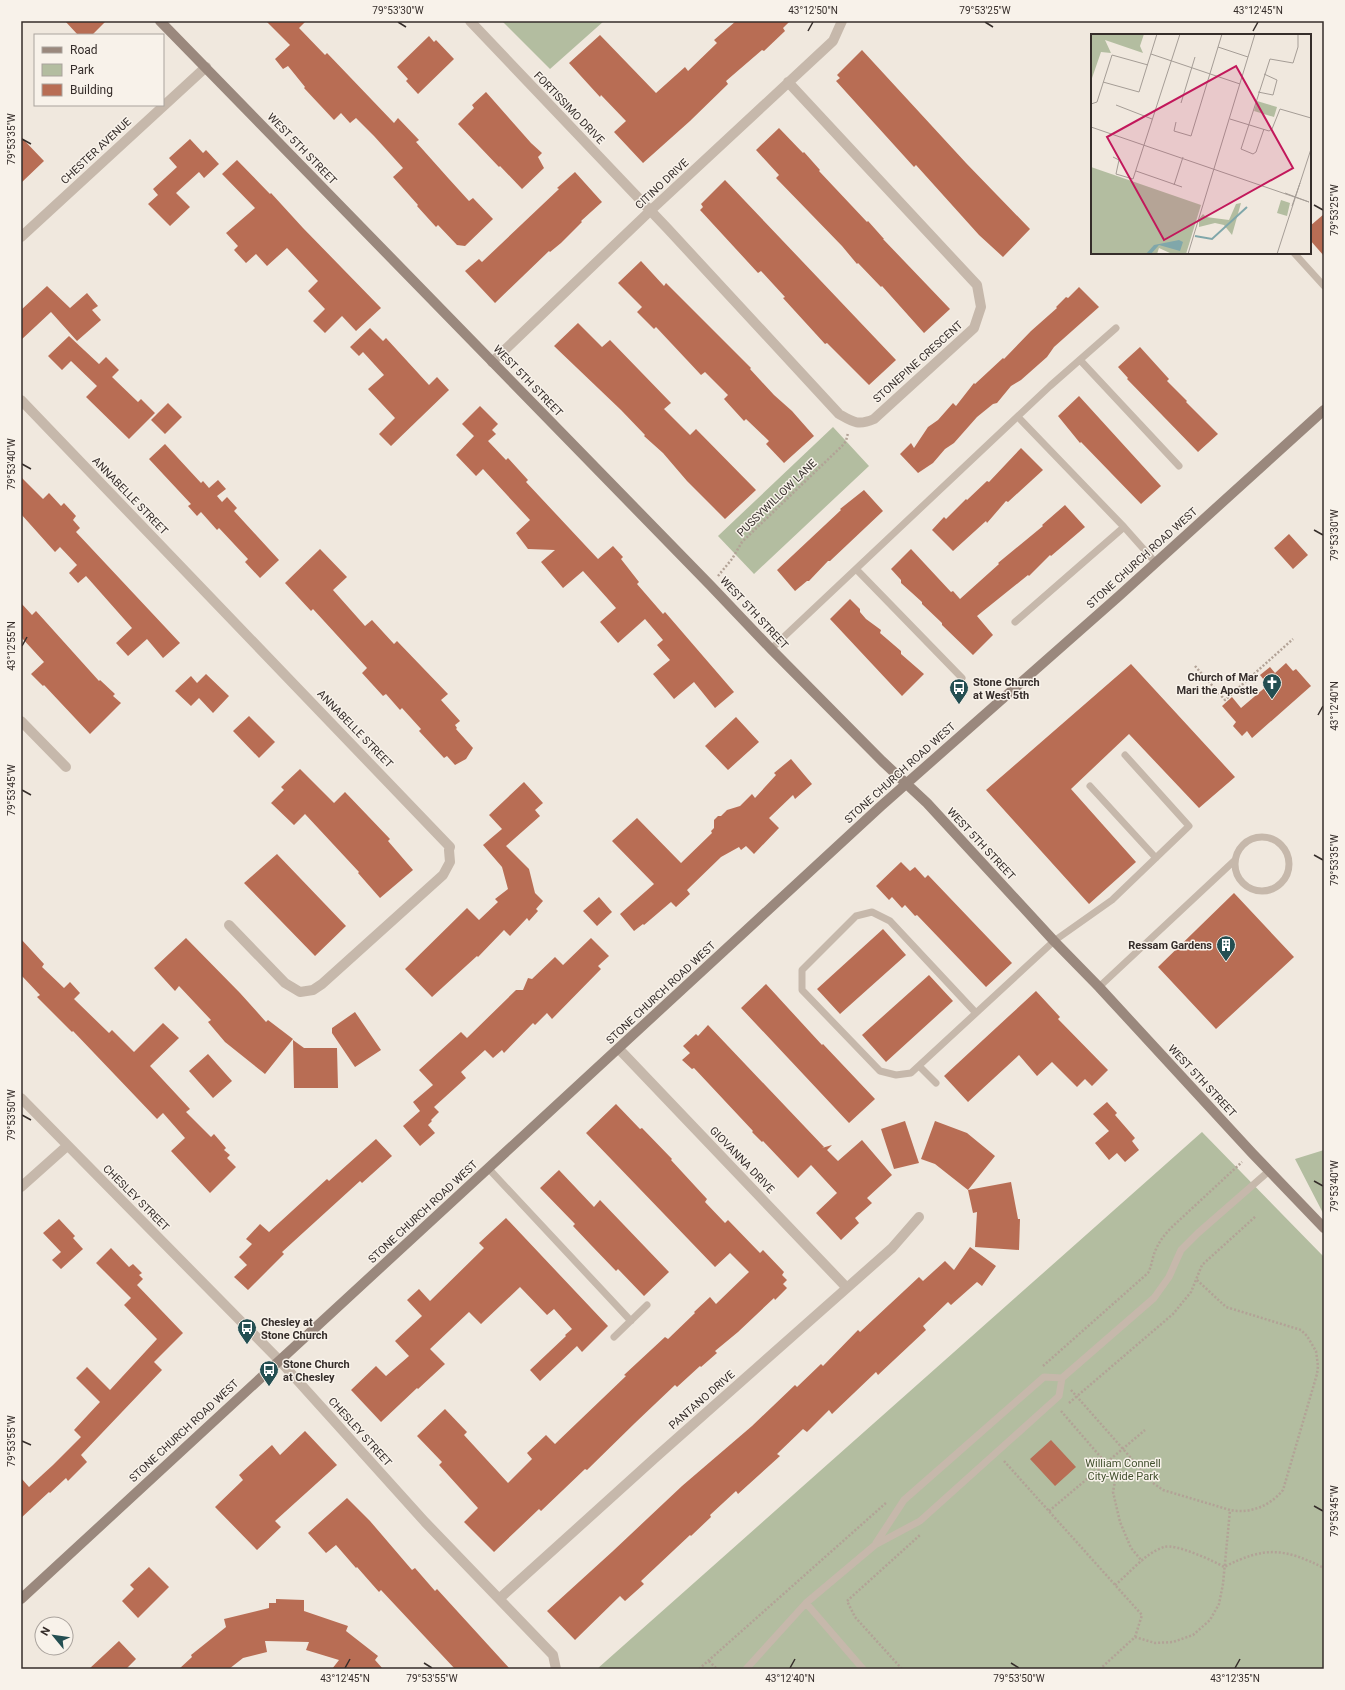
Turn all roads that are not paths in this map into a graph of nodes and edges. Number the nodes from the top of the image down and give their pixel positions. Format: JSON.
{"nodes":[{"id":1,"x":160,"y":21,"type":"edge"},
{"id":2,"x":470,"y":21,"type":"edge"},
{"id":3,"x":842,"y":21,"type":"edge"},
{"id":4,"x":206,"y":67,"type":"junction"},
{"id":5,"x":788,"y":82,"type":"junction"},
{"id":6,"x":164,"y":106,"type":"edge"},
{"id":7,"x":164,"y":106,"type":"edge"},
{"id":8,"x":650,"y":211,"type":"junction"},
{"id":9,"x":21,"y":237,"type":"edge"},
{"id":10,"x":1295,"y":254,"type":"edge"},
{"id":11,"x":1324,"y":286,"type":"edge"},
{"id":12,"x":1116,"y":328,"type":"dead end"},
{"id":13,"x":1080,"y":360,"type":"junction"},
{"id":14,"x":492,"y":362,"type":"junction"},
{"id":15,"x":21,"y":400,"type":"edge"},
{"id":16,"x":1324,"y":410,"type":"edge"},
{"id":17,"x":1018,"y":417,"type":"junction"},
{"id":18,"x":1179,"y":466,"type":"dead end"},
{"id":19,"x":1124,"y":527,"type":"junction"},
{"id":20,"x":1156,"y":563,"type":"junction"},
{"id":21,"x":856,"y":569,"type":"junction"},
{"id":22,"x":1015,"y":622,"type":"dead end"},
{"id":23,"x":771,"y":649,"type":"junction"},
{"id":24,"x":962,"y":678,"type":"dead end"},
{"id":25,"x":21,"y":721,"type":"edge"},
{"id":26,"x":1125,"y":755,"type":"dead end"},
{"id":27,"x":66,"y":767,"type":"dead end"},
{"id":28,"x":906,"y":784,"type":"junction"},
{"id":29,"x":1090,"y":786,"type":"dead end"},
{"id":30,"x":1156,"y":858,"type":"junction"},
{"id":31,"x":1235,"y":860,"type":"junction"},
{"id":32,"x":229,"y":925,"type":"dead end"},
{"id":33,"x":1054,"y":941,"type":"junction"},
{"id":34,"x":1099,"y":987,"type":"junction"},
{"id":35,"x":976,"y":1013,"type":"junction"},
{"id":36,"x":619,"y":1049,"type":"junction"},
{"id":37,"x":919,"y":1066,"type":"junction"},
{"id":38,"x":936,"y":1084,"type":"dead end"},
{"id":39,"x":21,"y":1098,"type":"edge"},
{"id":40,"x":67,"y":1146,"type":"junction"},
{"id":41,"x":488,"y":1168,"type":"junction"},
{"id":42,"x":1269,"y":1171,"type":"junction"},
{"id":43,"x":21,"y":1187,"type":"edge"},
{"id":44,"x":919,"y":1217,"type":"dead end"},
{"id":45,"x":1324,"y":1228,"type":"edge"},
{"id":46,"x":847,"y":1288,"type":"junction"},
{"id":47,"x":647,"y":1305,"type":"dead end"},
{"id":48,"x":631,"y":1321,"type":"junction"},
{"id":49,"x":614,"y":1338,"type":"dead end"},
{"id":50,"x":279,"y":1360,"type":"junction"},
{"id":51,"x":1062,"y":1378,"type":"junction"},
{"id":52,"x":875,"y":1545,"type":"junction"},
{"id":53,"x":500,"y":1599,"type":"junction"},
{"id":54,"x":21,"y":1600,"type":"edge"},
{"id":55,"x":806,"y":1603,"type":"junction"},
{"id":56,"x":556,"y":1669,"type":"edge"},
{"id":57,"x":746,"y":1669,"type":"edge"},
{"id":58,"x":863,"y":1669,"type":"edge"}],
"edges":[{"from":1,"to":4,"type":"main road","name":"WEST 5TH STREET"},
{"from":2,"to":8,"type":"street","name":"FORTISSIMO DRIVE"},
{"from":3,"to":5,"type":"street","name":"CITINO DRIVE"},
{"from":4,"to":6,"type":"street","name":"CHESTER AVENUE"},
{"from":4,"to":14,"type":"main road","name":"WEST 5TH STREET"},
{"from":5,"to":8,"type":"street","name":"CITINO DRIVE"},
{"from":5,"to":8,"type":"street","name":"STONEPINE CRESCENT"},
{"from":7,"to":9,"type":"street","name":"CHESTER AVENUE"},
{"from":8,"to":14,"type":"street","name":"CITINO DRIVE"},
{"from":10,"to":11,"type":"lane"},
{"from":12,"to":13,"type":"lane"},
{"from":13,"to":17,"type":"lane"},
{"from":13,"to":18,"type":"lane"},
{"from":14,"to":23,"type":"main road","name":"WEST 5TH STREET"},
{"from":15,"to":32,"type":"street","name":"ANNABELLE STREET"},
{"from":16,"to":20,"type":"main road","name":"STONE CHURCH ROAD WEST"},
{"from":17,"to":19,"type":"lane"},
{"from":17,"to":21,"type":"lane"},
{"from":19,"to":20,"type":"lane"},
{"from":19,"to":22,"type":"lane"},
{"from":20,"to":28,"type":"main road","name":"STONE CHURCH ROAD WEST"},
{"from":21,"to":23,"type":"lane"},
{"from":21,"to":24,"type":"lane"},
{"from":23,"to":28,"type":"main road","name":"WEST 5TH STREET"},
{"from":25,"to":27,"type":"street"},
{"from":26,"to":30,"type":"lane"},
{"from":28,"to":33,"type":"main road","name":"WEST 5TH STREET"},
{"from":28,"to":36,"type":"main road","name":"STONE CHURCH ROAD WEST"},
{"from":29,"to":30,"type":"lane"},
{"from":30,"to":33,"type":"lane"},
{"from":31,"to":31,"type":"lane"},
{"from":31,"to":34,"type":"lane"},
{"from":33,"to":34,"type":"main road","name":"WEST 5TH STREET"},
{"from":33,"to":35,"type":"lane"},
{"from":34,"to":42,"type":"main road","name":"WEST 5TH STREET"},
{"from":35,"to":37,"type":"lane"},
{"from":35,"to":37,"type":"lane"},
{"from":36,"to":41,"type":"main road","name":"STONE CHURCH ROAD WEST"},
{"from":36,"to":46,"type":"street","name":"GIOVANNA DRIVE"},
{"from":37,"to":38,"type":"lane"},
{"from":39,"to":40,"type":"street","name":"CHESLEY STREET"},
{"from":40,"to":43,"type":"street"},
{"from":40,"to":50,"type":"street","name":"CHESLEY STREET"},
{"from":41,"to":48,"type":"lane"},
{"from":41,"to":50,"type":"main road","name":"STONE CHURCH ROAD WEST"},
{"from":42,"to":45,"type":"main road","name":"WEST 5TH STREET"},
{"from":42,"to":51,"type":"lane"},
{"from":44,"to":46,"type":"street","name":"PANTANO DRIVE"},
{"from":46,"to":53,"type":"street","name":"PANTANO DRIVE"},
{"from":47,"to":48,"type":"lane"},
{"from":48,"to":49,"type":"lane"},
{"from":50,"to":53,"type":"street","name":"CHESLEY STREET"},
{"from":50,"to":54,"type":"main road","name":"STONE CHURCH ROAD WEST"},
{"from":51,"to":52,"type":"lane"},
{"from":51,"to":52,"type":"lane"},
{"from":52,"to":55,"type":"lane"},
{"from":53,"to":56,"type":"street","name":"CHESLEY STREET"},
{"from":55,"to":57,"type":"lane"},
{"from":55,"to":58,"type":"lane"}]}
